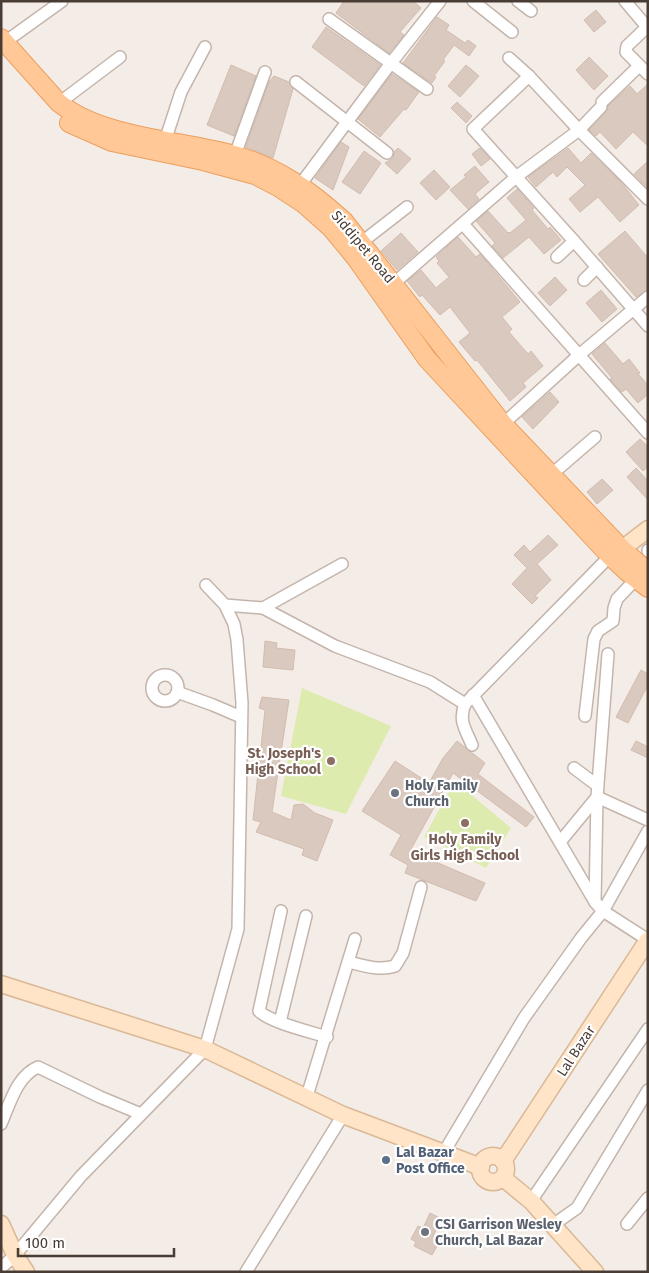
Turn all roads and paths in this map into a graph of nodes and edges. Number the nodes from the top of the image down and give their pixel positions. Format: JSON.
{"nodes":[{"id":1,"x":62,"y":1,"type":"edge"},
{"id":2,"x":473,"y":1,"type":"edge"},
{"id":3,"x":518,"y":1,"type":"edge"},
{"id":4,"x":625,"y":1,"type":"edge"},
{"id":5,"x":434,"y":3,"type":"edge"},
{"id":6,"x":531,"y":11,"type":"dead end"},
{"id":7,"x":330,"y":19,"type":"dead end"},
{"id":8,"x":647,"y":27,"type":"edge"},
{"id":9,"x":512,"y":32,"type":"dead end"},
{"id":10,"x":2,"y":45,"type":"edge"},
{"id":11,"x":205,"y":47,"type":"dead end"},
{"id":12,"x":120,"y":57,"type":"dead end"},
{"id":13,"x":509,"y":58,"type":"dead end"},
{"id":14,"x":391,"y":63,"type":"junction"},
{"id":15,"x":639,"y":66,"type":"junction"},
{"id":16,"x":265,"y":72,"type":"dead end"},
{"id":17,"x":648,"y":74,"type":"edge"},
{"id":18,"x":529,"y":76,"type":"junction"},
{"id":19,"x":296,"y":82,"type":"dead end"},
{"id":20,"x":427,"y":89,"type":"dead end"},
{"id":21,"x":59,"y":103,"type":"junction"},
{"id":22,"x":347,"y":121,"type":"junction"},
{"id":23,"x":579,"y":130,"type":"junction"},
{"id":24,"x":165,"y":141,"type":"junction"},
{"id":25,"x":388,"y":153,"type":"dead end"},
{"id":26,"x":234,"y":155,"type":"junction"},
{"id":27,"x":516,"y":177,"type":"junction"},
{"id":28,"x":300,"y":185,"type":"junction"},
{"id":29,"x":648,"y":199,"type":"edge"},
{"id":30,"x":407,"y":207,"type":"dead end"},
{"id":31,"x":463,"y":224,"type":"junction"},
{"id":32,"x":574,"y":241,"type":"junction"},
{"id":33,"x":362,"y":242,"type":"junction"},
{"id":34,"x":557,"y":257,"type":"dead end"},
{"id":35,"x":597,"y":267,"type":"junction"},
{"id":36,"x":584,"y":280,"type":"dead end"},
{"id":37,"x":394,"y":284,"type":"junction"},
{"id":38,"x":648,"y":297,"type":"edge"},
{"id":39,"x":634,"y":309,"type":"junction"},
{"id":40,"x":648,"y":326,"type":"edge"},
{"id":41,"x":579,"y":355,"type":"junction"},
{"id":42,"x":503,"y":424,"type":"junction"},
{"id":43,"x":648,"y":433,"type":"edge"},
{"id":44,"x":595,"y":437,"type":"dead end"},
{"id":45,"x":552,"y":474,"type":"junction"},
{"id":46,"x":648,"y":530,"type":"edge"},
{"id":47,"x":616,"y":552,"type":"junction"},
{"id":48,"x":342,"y":564,"type":"dead end"},
{"id":49,"x":644,"y":580,"type":"edge"},
{"id":50,"x":206,"y":585,"type":"dead end"},
{"id":51,"x":225,"y":605,"type":"junction"},
{"id":52,"x":264,"y":608,"type":"junction"},
{"id":53,"x":608,"y":654,"type":"dead end"},
{"id":54,"x":177,"y":692,"type":"dead end"},
{"id":55,"x":473,"y":695,"type":"junction"},
{"id":56,"x":465,"y":704,"type":"junction"},
{"id":57,"x":585,"y":716,"type":"dead end"},
{"id":58,"x":241,"y":717,"type":"junction"},
{"id":59,"x":472,"y":745,"type":"dead end"},
{"id":60,"x":574,"y":768,"type":"dead end"},
{"id":61,"x":597,"y":791,"type":"junction"},
{"id":62,"x":648,"y":820,"type":"edge"},
{"id":63,"x":648,"y":831,"type":"edge"},
{"id":64,"x":560,"y":842,"type":"junction"},
{"id":65,"x":422,"y":886,"type":"dead end"},
{"id":66,"x":599,"y":906,"type":"junction"},
{"id":67,"x":281,"y":911,"type":"dead end"},
{"id":68,"x":306,"y":916,"type":"dead end"},
{"id":69,"x":355,"y":939,"type":"dead end"},
{"id":70,"x":648,"y":940,"type":"edge"},
{"id":71,"x":348,"y":962,"type":"junction"},
{"id":72,"x":1,"y":984,"type":"edge"},
{"id":73,"x":280,"y":1022,"type":"junction"},
{"id":74,"x":648,"y":1029,"type":"edge"},
{"id":75,"x":326,"y":1037,"type":"junction"},
{"id":76,"x":205,"y":1049,"type":"junction"},
{"id":77,"x":648,"y":1090,"type":"edge"},
{"id":78,"x":307,"y":1096,"type":"junction"},
{"id":79,"x":141,"y":1114,"type":"junction"},
{"id":80,"x":343,"y":1115,"type":"junction"},
{"id":81,"x":1,"y":1124,"type":"edge"},
{"id":82,"x":444,"y":1152,"type":"junction"},
{"id":83,"x":503,"y":1161,"type":"junction"},
{"id":84,"x":481,"y":1167,"type":"junction"},
{"id":85,"x":503,"y":1178,"type":"junction"},
{"id":86,"x":648,"y":1198,"type":"edge"},
{"id":87,"x":531,"y":1201,"type":"junction"},
{"id":88,"x":1,"y":1224,"type":"edge"},
{"id":89,"x":627,"y":1224,"type":"dead end"},
{"id":90,"x":553,"y":1225,"type":"junction"},
{"id":91,"x":15,"y":1255,"type":"junction"},
{"id":92,"x":1,"y":1268,"type":"edge"},
{"id":93,"x":26,"y":1272,"type":"edge"},
{"id":94,"x":246,"y":1272,"type":"edge"},
{"id":95,"x":595,"y":1272,"type":"edge"}],
"edges":[{"from":1,"to":10,"type":"street"},
{"from":2,"to":9,"type":"street"},
{"from":3,"to":6,"type":"street"},
{"from":4,"to":8,"type":"street"},
{"from":5,"to":14,"type":"street"},
{"from":7,"to":14,"type":"street"},
{"from":8,"to":15,"type":"street"},
{"from":10,"to":21,"type":"main road","name":"Siddipet Road"},
{"from":10,"to":47,"type":"main road","name":"Siddipet Road"},
{"from":11,"to":24,"type":"street"},
{"from":12,"to":21,"type":"street"},
{"from":13,"to":18,"type":"street"},
{"from":14,"to":20,"type":"street"},
{"from":14,"to":22,"type":"street"},
{"from":15,"to":17,"type":"street"},
{"from":15,"to":23,"type":"street"},
{"from":16,"to":26,"type":"street"},
{"from":18,"to":23,"type":"street"},
{"from":18,"to":27,"type":"street"},
{"from":19,"to":22,"type":"street"},
{"from":21,"to":24,"type":"main road","name":"Siddipet Road"},
{"from":22,"to":25,"type":"street"},
{"from":22,"to":28,"type":"street"},
{"from":23,"to":27,"type":"street"},
{"from":23,"to":29,"type":"street"},
{"from":24,"to":26,"type":"main road","name":"Siddipet Road"},
{"from":26,"to":28,"type":"main road","name":"Siddipet Road"},
{"from":27,"to":31,"type":"street"},
{"from":27,"to":32,"type":"street"},
{"from":28,"to":33,"type":"main road","name":"Siddipet Road"},
{"from":30,"to":33,"type":"street"},
{"from":31,"to":37,"type":"street"},
{"from":31,"to":41,"type":"street"},
{"from":32,"to":34,"type":"street"},
{"from":32,"to":35,"type":"street"},
{"from":33,"to":37,"type":"main road","name":"Siddipet Road"},
{"from":35,"to":36,"type":"street"},
{"from":35,"to":39,"type":"street"},
{"from":37,"to":42,"type":"main road","name":"Siddipet Road"},
{"from":38,"to":39,"type":"street"},
{"from":39,"to":40,"type":"street"},
{"from":39,"to":41,"type":"street"},
{"from":41,"to":42,"type":"street"},
{"from":41,"to":43,"type":"street"},
{"from":42,"to":45,"type":"main road","name":"Siddipet Road"},
{"from":44,"to":45,"type":"street"},
{"from":45,"to":47,"type":"main road","name":"Siddipet Road"},
{"from":46,"to":47,"type":"main road"},
{"from":47,"to":49,"type":"main road","name":"Siddipet Road"},
{"from":47,"to":55,"type":"street"},
{"from":48,"to":52,"type":"street"},
{"from":49,"to":57,"type":"street"},
{"from":50,"to":51,"type":"street"},
{"from":51,"to":52,"type":"street"},
{"from":51,"to":58,"type":"street"},
{"from":52,"to":56,"type":"street"},
{"from":53,"to":61,"type":"street"},
{"from":54,"to":58,"type":"street"},
{"from":55,"to":56,"type":"street"},
{"from":55,"to":64,"type":"street"},
{"from":56,"to":59,"type":"street"},
{"from":58,"to":76,"type":"street"},
{"from":60,"to":61,"type":"street"},
{"from":61,"to":62,"type":"street"},
{"from":61,"to":64,"type":"street"},
{"from":61,"to":66,"type":"street"},
{"from":63,"to":66,"type":"street"},
{"from":64,"to":66,"type":"street"},
{"from":65,"to":71,"type":"street"},
{"from":66,"to":70,"type":"street"},
{"from":66,"to":82,"type":"street"},
{"from":67,"to":73,"type":"street"},
{"from":68,"to":73,"type":"street"},
{"from":69,"to":71,"type":"street"},
{"from":70,"to":83,"type":"main road","name":"Lal Bazar"},
{"from":71,"to":75,"type":"street"},
{"from":72,"to":76,"type":"main road"},
{"from":73,"to":75,"type":"street"},
{"from":74,"to":87,"type":"street"},
{"from":75,"to":78,"type":"street"},
{"from":76,"to":78,"type":"main road"},
{"from":76,"to":79,"type":"street"},
{"from":77,"to":90,"type":"street"},
{"from":78,"to":80,"type":"main road"},
{"from":79,"to":81,"type":"street"},
{"from":79,"to":91,"type":"street"},
{"from":80,"to":82,"type":"main road"},
{"from":80,"to":94,"type":"street"},
{"from":82,"to":84,"type":"main road"},
{"from":83,"to":84,"type":"main road"},
{"from":83,"to":85,"type":"main road"},
{"from":84,"to":85,"type":"main road"},
{"from":85,"to":87,"type":"main road"},
{"from":86,"to":89,"type":"street"},
{"from":87,"to":90,"type":"main road"},
{"from":88,"to":91,"type":"main road"},
{"from":90,"to":95,"type":"main road"},
{"from":91,"to":92,"type":"street"},
{"from":91,"to":93,"type":"main road"}]}
